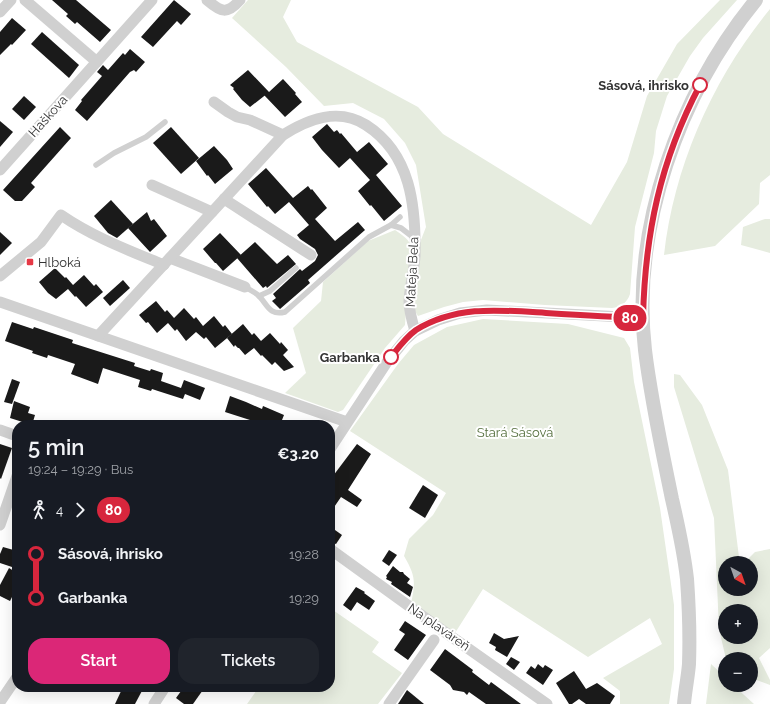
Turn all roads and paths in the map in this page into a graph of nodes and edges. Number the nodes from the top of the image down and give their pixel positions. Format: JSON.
{"nodes":[{"id":1,"x":11,"y":0,"type":"edge"},
{"id":2,"x":25,"y":0,"type":"edge"},
{"id":3,"x":152,"y":0,"type":"edge"},
{"id":4,"x":207,"y":0,"type":"edge"},
{"id":5,"x":240,"y":0,"type":"edge"},
{"id":6,"x":756,"y":0,"type":"edge"},
{"id":7,"x":0,"y":12,"type":"edge"},
{"id":8,"x":97,"y":62,"type":"junction"},
{"id":9,"x":214,"y":102,"type":"dead end"},
{"id":10,"x":165,"y":122,"type":"dead end"},
{"id":11,"x":283,"y":135,"type":"junction"},
{"id":12,"x":96,"y":165,"type":"dead end"},
{"id":13,"x":0,"y":170,"type":"edge"},
{"id":14,"x":152,"y":185,"type":"dead end"},
{"id":15,"x":224,"y":199,"type":"junction"},
{"id":16,"x":212,"y":212,"type":"junction"},
{"id":17,"x":400,"y":217,"type":"dead end"},
{"id":18,"x":391,"y":225,"type":"junction"},
{"id":19,"x":414,"y":238,"type":"junction"},
{"id":20,"x":310,"y":255,"type":"dead end"},
{"id":21,"x":167,"y":261,"type":"junction"},
{"id":22,"x":296,"y":268,"type":"dead end"},
{"id":23,"x":0,"y":276,"type":"edge"},
{"id":24,"x":245,"y":287,"type":"joint"},
{"id":25,"x":259,"y":296,"type":"junction"},
{"id":26,"x":0,"y":302,"type":"edge"},
{"id":27,"x":643,"y":318,"type":"junction"},
{"id":28,"x":415,"y":331,"type":"junction"},
{"id":29,"x":98,"y":336,"type":"junction"},
{"id":30,"x":347,"y":422,"type":"junction"},
{"id":31,"x":0,"y":430,"type":"edge"},
{"id":32,"x":12,"y":434,"type":"edge"},
{"id":33,"x":335,"y":441,"type":"edge"},
{"id":34,"x":12,"y":490,"type":"edge"},
{"id":35,"x":0,"y":525,"type":"edge"},
{"id":36,"x":335,"y":553,"type":"edge"},
{"id":37,"x":434,"y":640,"type":"dead end"},
{"id":38,"x":12,"y":684,"type":"edge"},
{"id":39,"x":162,"y":692,"type":"edge"},
{"id":40,"x":0,"y":702,"type":"edge"},
{"id":41,"x":154,"y":704,"type":"edge"},
{"id":42,"x":389,"y":704,"type":"edge"},
{"id":43,"x":548,"y":704,"type":"edge"},
{"id":44,"x":684,"y":704,"type":"edge"}],
"edges":[{"from":1,"to":7,"type":"street"},
{"from":2,"to":8,"type":"street"},
{"from":3,"to":8,"type":"street","name":"Haškova"},
{"from":4,"to":5,"type":"street"},
{"from":6,"to":27,"type":"street"},
{"from":8,"to":13,"type":"street","name":"Haškova"},
{"from":9,"to":11,"type":"street"},
{"from":10,"to":12,"type":"lane"},
{"from":11,"to":15,"type":"street","name":"Mateja Bela"},
{"from":11,"to":19,"type":"street","name":"Mateja Bela"},
{"from":14,"to":16,"type":"street"},
{"from":15,"to":16,"type":"street","name":"Mateja Bela"},
{"from":15,"to":20,"type":"street"},
{"from":16,"to":21,"type":"street","name":"Mateja Bela"},
{"from":17,"to":18,"type":"lane"},
{"from":18,"to":19,"type":"lane"},
{"from":18,"to":25,"type":"lane"},
{"from":19,"to":28,"type":"street","name":"Mateja Bela"},
{"from":21,"to":23,"type":"street"},
{"from":21,"to":24,"type":"street"},
{"from":21,"to":29,"type":"street","name":"Mateja Bela"},
{"from":22,"to":25,"type":"lane"},
{"from":24,"to":25,"type":"lane"},
{"from":26,"to":29,"type":"street"},
{"from":27,"to":28,"type":"street"},
{"from":27,"to":44,"type":"street"},
{"from":28,"to":30,"type":"street"},
{"from":29,"to":30,"type":"street"},
{"from":30,"to":33,"type":"street"},
{"from":31,"to":32,"type":"street"},
{"from":34,"to":35,"type":"street"},
{"from":36,"to":43,"type":"street","name":"Na plaváreň"},
{"from":37,"to":42,"type":"street"},
{"from":38,"to":40,"type":"street"},
{"from":39,"to":41,"type":"street"}]}
